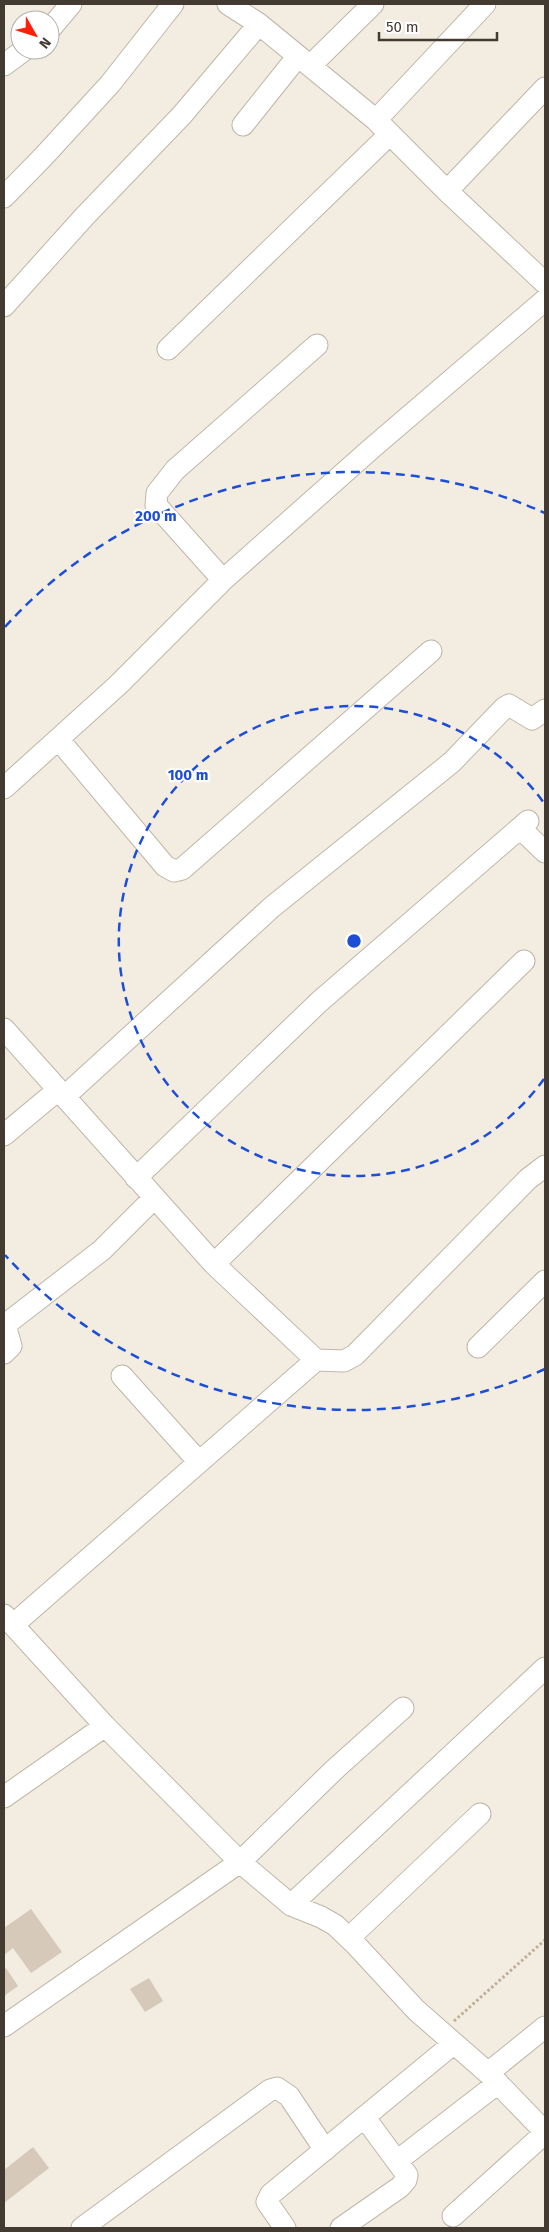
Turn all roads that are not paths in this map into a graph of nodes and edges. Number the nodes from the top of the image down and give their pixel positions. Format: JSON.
{"nodes":[{"id":1,"x":71,"y":4,"type":"edge"},
{"id":2,"x":173,"y":4,"type":"edge"},
{"id":3,"x":228,"y":4,"type":"edge"},
{"id":4,"x":373,"y":4,"type":"edge"},
{"id":5,"x":485,"y":4,"type":"edge"},
{"id":6,"x":60,"y":17,"type":"edge"},
{"id":7,"x":259,"y":24,"type":"junction"},
{"id":8,"x":304,"y":61,"type":"junction"},
{"id":9,"x":545,"y":88,"type":"edge"},
{"id":10,"x":243,"y":125,"type":"dead end"},
{"id":11,"x":383,"y":127,"type":"junction"},
{"id":12,"x":447,"y":191,"type":"junction"},
{"id":13,"x":4,"y":197,"type":"edge"},
{"id":14,"x":545,"y":283,"type":"edge"},
{"id":15,"x":545,"y":300,"type":"edge"},
{"id":16,"x":4,"y":306,"type":"edge"},
{"id":17,"x":317,"y":345,"type":"dead end"},
{"id":18,"x":168,"y":349,"type":"dead end"},
{"id":19,"x":223,"y":580,"type":"junction"},
{"id":20,"x":430,"y":651,"type":"dead end"},
{"id":21,"x":545,"y":710,"type":"edge"},
{"id":22,"x":59,"y":740,"type":"junction"},
{"id":23,"x":4,"y":788,"type":"edge"},
{"id":24,"x":545,"y":852,"type":"edge"},
{"id":25,"x":524,"y":961,"type":"dead end"},
{"id":26,"x":8,"y":1042,"type":"edge"},
{"id":27,"x":61,"y":1094,"type":"junction"},
{"id":28,"x":4,"y":1134,"type":"edge"},
{"id":29,"x":545,"y":1166,"type":"edge"},
{"id":30,"x":136,"y":1178,"type":"junction"},
{"id":31,"x":154,"y":1198,"type":"junction"},
{"id":32,"x":214,"y":1264,"type":"junction"},
{"id":33,"x":545,"y":1281,"type":"edge"},
{"id":34,"x":478,"y":1347,"type":"dead end"},
{"id":35,"x":4,"y":1353,"type":"edge"},
{"id":36,"x":316,"y":1360,"type":"junction"},
{"id":37,"x":122,"y":1376,"type":"dead end"},
{"id":38,"x":200,"y":1462,"type":"junction"},
{"id":39,"x":9,"y":1619,"type":"edge"},
{"id":40,"x":545,"y":1668,"type":"edge"},
{"id":41,"x":404,"y":1708,"type":"dead end"},
{"id":42,"x":105,"y":1726,"type":"junction"},
{"id":43,"x":4,"y":1797,"type":"edge"},
{"id":44,"x":480,"y":1814,"type":"dead end"},
{"id":45,"x":240,"y":1862,"type":"junction"},
{"id":46,"x":292,"y":1905,"type":"junction"},
{"id":47,"x":348,"y":1938,"type":"junction"},
{"id":48,"x":4,"y":2026,"type":"edge"},
{"id":49,"x":545,"y":2027,"type":"edge"},
{"id":50,"x":447,"y":2039,"type":"junction"},
{"id":51,"x":493,"y":2078,"type":"junction"},
{"id":52,"x":365,"y":2118,"type":"junction"},
{"id":53,"x":545,"y":2132,"type":"edge"},
{"id":54,"x":325,"y":2150,"type":"junction"},
{"id":55,"x":396,"y":2161,"type":"junction"},
{"id":56,"x":453,"y":2216,"type":"dead end"},
{"id":57,"x":82,"y":2228,"type":"edge"},
{"id":58,"x":285,"y":2228,"type":"edge"},
{"id":59,"x":341,"y":2228,"type":"edge"}],
"edges":[{"from":1,"to":6,"type":"street"},
{"from":2,"to":13,"type":"street"},
{"from":3,"to":7,"type":"street"},
{"from":4,"to":8,"type":"street"},
{"from":5,"to":11,"type":"street"},
{"from":7,"to":8,"type":"street"},
{"from":7,"to":16,"type":"street"},
{"from":8,"to":10,"type":"street"},
{"from":8,"to":11,"type":"street"},
{"from":9,"to":12,"type":"street"},
{"from":11,"to":12,"type":"street"},
{"from":11,"to":18,"type":"street"},
{"from":12,"to":14,"type":"street"},
{"from":15,"to":19,"type":"street"},
{"from":17,"to":19,"type":"street"},
{"from":19,"to":22,"type":"street"},
{"from":20,"to":22,"type":"street"},
{"from":21,"to":27,"type":"street"},
{"from":22,"to":23,"type":"street"},
{"from":24,"to":30,"type":"street"},
{"from":25,"to":32,"type":"street"},
{"from":26,"to":27,"type":"street"},
{"from":27,"to":28,"type":"street"},
{"from":27,"to":30,"type":"street"},
{"from":29,"to":36,"type":"street"},
{"from":30,"to":31,"type":"street"},
{"from":31,"to":32,"type":"street"},
{"from":31,"to":35,"type":"street"},
{"from":32,"to":36,"type":"street"},
{"from":33,"to":34,"type":"street"},
{"from":36,"to":38,"type":"street"},
{"from":37,"to":38,"type":"street"},
{"from":38,"to":39,"type":"street"},
{"from":39,"to":42,"type":"street"},
{"from":40,"to":46,"type":"street"},
{"from":41,"to":45,"type":"street"},
{"from":42,"to":43,"type":"street"},
{"from":42,"to":45,"type":"street"},
{"from":44,"to":47,"type":"street"},
{"from":45,"to":46,"type":"street"},
{"from":45,"to":48,"type":"street"},
{"from":46,"to":47,"type":"street"},
{"from":47,"to":50,"type":"street"},
{"from":49,"to":51,"type":"street"},
{"from":50,"to":51,"type":"street"},
{"from":50,"to":52,"type":"street"},
{"from":51,"to":53,"type":"street"},
{"from":51,"to":55,"type":"street"},
{"from":52,"to":54,"type":"street"},
{"from":52,"to":55,"type":"street"},
{"from":53,"to":56,"type":"street"},
{"from":54,"to":57,"type":"street"},
{"from":54,"to":58,"type":"street"},
{"from":55,"to":59,"type":"street"}]}
